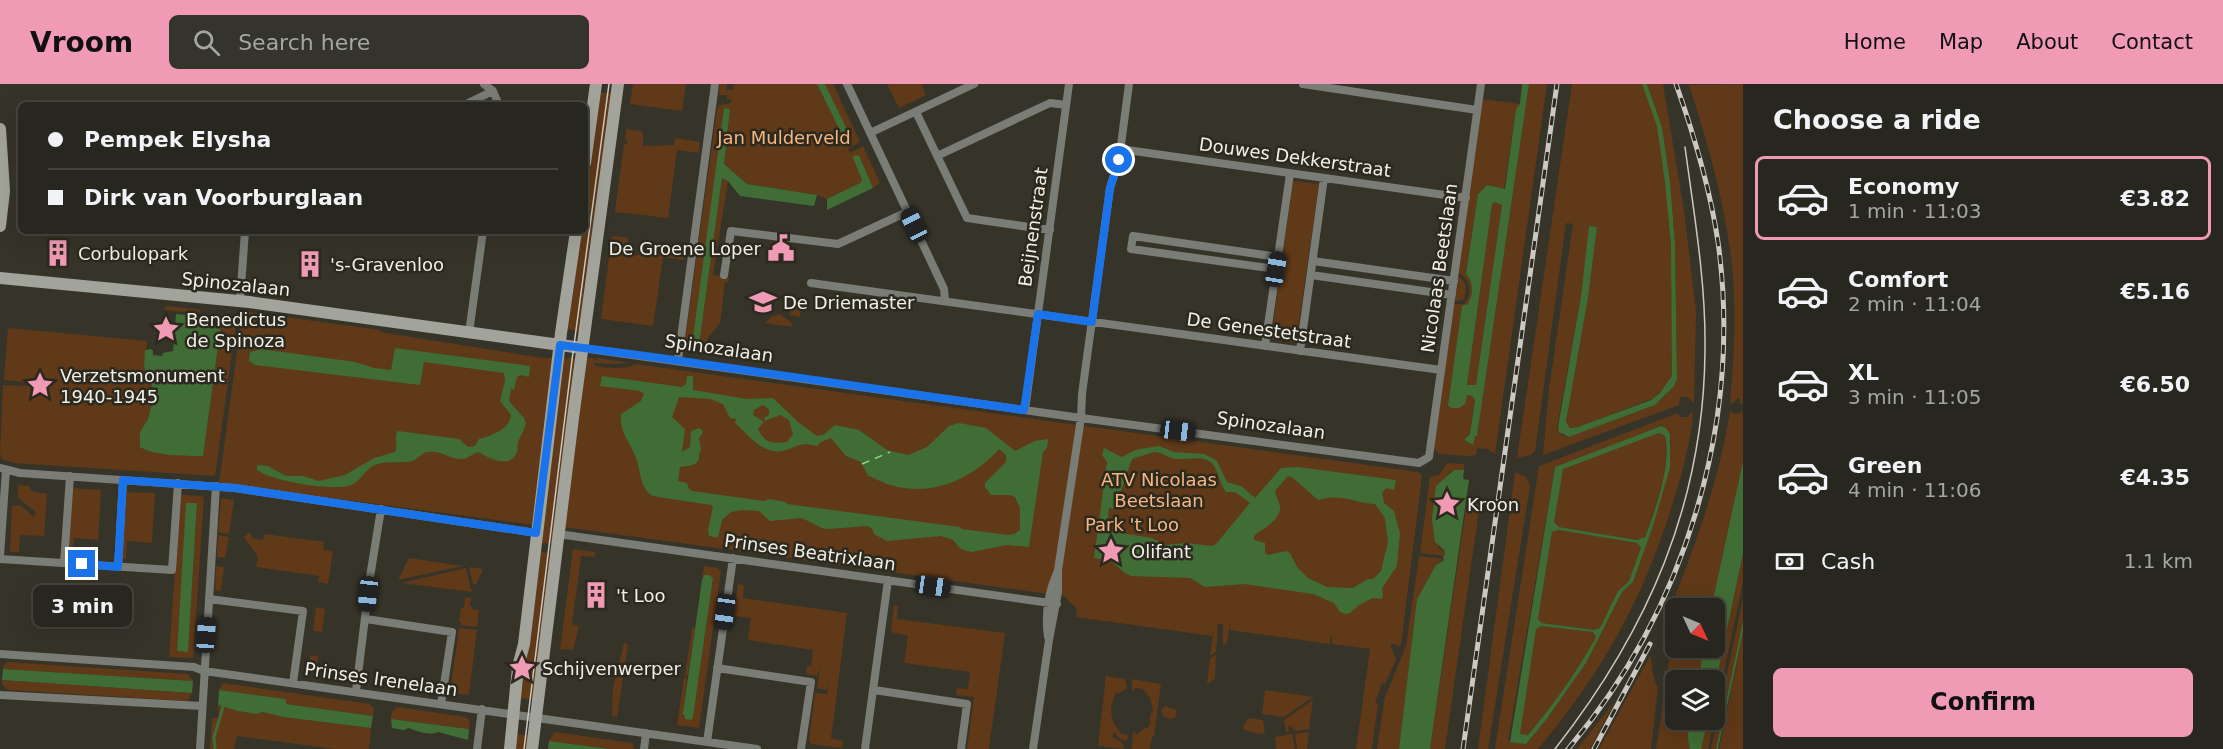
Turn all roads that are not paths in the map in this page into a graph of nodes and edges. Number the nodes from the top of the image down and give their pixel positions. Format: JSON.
{"nodes":[{"id":1,"x":484,"y":84,"type":"edge"},
{"id":2,"x":596,"y":84,"type":"edge"},
{"id":3,"x":618,"y":84,"type":"edge"},
{"id":4,"x":716,"y":84,"type":"edge"},
{"id":5,"x":847,"y":84,"type":"edge"},
{"id":6,"x":974,"y":84,"type":"edge"},
{"id":7,"x":1069,"y":84,"type":"edge"},
{"id":8,"x":1130,"y":84,"type":"edge"},
{"id":9,"x":1302,"y":84,"type":"edge"},
{"id":10,"x":1481,"y":84,"type":"edge"},
{"id":11,"x":961,"y":87,"type":"edge"},
{"id":12,"x":494,"y":88,"type":"edge"},
{"id":13,"x":469,"y":102,"type":"edge"},
{"id":14,"x":1066,"y":105,"type":"junction"},
{"id":15,"x":1478,"y":110,"type":"junction"},
{"id":16,"x":916,"y":112,"type":"junction"},
{"id":17,"x":0,"y":129,"type":"edge"},
{"id":18,"x":870,"y":133,"type":"junction"},
{"id":19,"x":588,"y":141,"type":"edge"},
{"id":20,"x":1120,"y":149,"type":"junction"},
{"id":21,"x":937,"y":156,"type":"junction"},
{"id":22,"x":1290,"y":174,"type":"junction"},
{"id":23,"x":1324,"y":178,"type":"junction"},
{"id":24,"x":1466,"y":198,"type":"junction"},
{"id":25,"x":907,"y":212,"type":"junction"},
{"id":26,"x":0,"y":226,"type":"edge"},
{"id":27,"x":1050,"y":230,"type":"junction"},
{"id":28,"x":244,"y":234,"type":"edge"},
{"id":29,"x":483,"y":234,"type":"edge"},
{"id":30,"x":576,"y":234,"type":"edge"},
{"id":31,"x":1278,"y":257,"type":"junction"},
{"id":32,"x":1313,"y":261,"type":"junction"},
{"id":33,"x":1276,"y":269,"type":"junction"},
{"id":34,"x":724,"y":275,"type":"dead end"},
{"id":35,"x":1311,"y":275,"type":"junction"},
{"id":36,"x":0,"y":278,"type":"edge"},
{"id":37,"x":1454,"y":281,"type":"junction"},
{"id":38,"x":811,"y":283,"type":"dead end"},
{"id":39,"x":1452,"y":295,"type":"junction"},
{"id":40,"x":945,"y":300,"type":"junction"},
{"id":41,"x":240,"y":301,"type":"junction"},
{"id":42,"x":1038,"y":314,"type":"junction"},
{"id":43,"x":1092,"y":322,"type":"junction"},
{"id":44,"x":469,"y":333,"type":"junction"},
{"id":45,"x":560,"y":345,"type":"junction"},
{"id":46,"x":1265,"y":346,"type":"junction"},
{"id":47,"x":582,"y":348,"type":"junction"},
{"id":48,"x":1300,"y":351,"type":"junction"},
{"id":49,"x":678,"y":360,"type":"junction"},
{"id":50,"x":1441,"y":370,"type":"junction"},
{"id":51,"x":1024,"y":410,"type":"junction"},
{"id":52,"x":1081,"y":418,"type":"junction"},
{"id":53,"x":1429,"y":457,"type":"joint"},
{"id":54,"x":3,"y":469,"type":"edge"},
{"id":55,"x":69,"y":476,"type":"junction"},
{"id":56,"x":123,"y":480,"type":"junction"},
{"id":57,"x":178,"y":483,"type":"junction"},
{"id":58,"x":216,"y":486,"type":"junction"},
{"id":59,"x":381,"y":508,"type":"junction"},
{"id":60,"x":536,"y":533,"type":"junction"},
{"id":61,"x":558,"y":534,"type":"junction"},
{"id":62,"x":0,"y":557,"type":"edge"},
{"id":63,"x":733,"y":558,"type":"junction"},
{"id":64,"x":64,"y":563,"type":"junction"},
{"id":65,"x":118,"y":567,"type":"junction"},
{"id":66,"x":888,"y":580,"type":"junction"},
{"id":67,"x":209,"y":599,"type":"junction"},
{"id":68,"x":1053,"y":603,"type":"junction"},
{"id":69,"x":366,"y":619,"type":"junction"},
{"id":70,"x":0,"y":654,"type":"edge"},
{"id":71,"x":717,"y":668,"type":"junction"},
{"id":72,"x":204,"y":671,"type":"junction"},
{"id":73,"x":293,"y":683,"type":"junction"},
{"id":74,"x":874,"y":690,"type":"junction"},
{"id":75,"x":356,"y":691,"type":"junction"},
{"id":76,"x":0,"y":695,"type":"edge"},
{"id":77,"x":441,"y":704,"type":"junction"},
{"id":78,"x":202,"y":706,"type":"junction"},
{"id":79,"x":482,"y":709,"type":"junction"},
{"id":80,"x":514,"y":714,"type":"junction"},
{"id":81,"x":535,"y":718,"type":"junction"},
{"id":82,"x":646,"y":733,"type":"junction"},
{"id":83,"x":707,"y":742,"type":"junction"},
{"id":84,"x":200,"y":749,"type":"edge"},
{"id":85,"x":477,"y":749,"type":"edge"},
{"id":86,"x":510,"y":749,"type":"edge"},
{"id":87,"x":532,"y":749,"type":"edge"},
{"id":88,"x":644,"y":749,"type":"edge"},
{"id":89,"x":757,"y":749,"type":"edge"},
{"id":90,"x":801,"y":749,"type":"edge"},
{"id":91,"x":865,"y":749,"type":"edge"},
{"id":92,"x":961,"y":749,"type":"edge"},
{"id":93,"x":1033,"y":749,"type":"edge"}],
"edges":[{"from":1,"to":12,"type":"street"},
{"from":2,"to":19,"type":"main road"},
{"from":3,"to":47,"type":"main road"},
{"from":4,"to":49,"type":"street"},
{"from":5,"to":18,"type":"street"},
{"from":6,"to":11,"type":"street"},
{"from":7,"to":14,"type":"street","name":"Beijnenstraat"},
{"from":8,"to":20,"type":"street"},
{"from":9,"to":15,"type":"street"},
{"from":10,"to":15,"type":"street","name":"Nicolaas Beetslaan"},
{"from":11,"to":16,"type":"street"},
{"from":12,"to":13,"type":"street"},
{"from":14,"to":21,"type":"street"},
{"from":14,"to":27,"type":"street","name":"Beijnenstraat"},
{"from":15,"to":24,"type":"street","name":"Nicolaas Beetslaan"},
{"from":16,"to":18,"type":"street"},
{"from":16,"to":21,"type":"street"},
{"from":17,"to":26,"type":"main road"},
{"from":18,"to":25,"type":"street"},
{"from":20,"to":22,"type":"street","name":"Douwes Dekkerstraat"},
{"from":20,"to":43,"type":"street"},
{"from":21,"to":27,"type":"street"},
{"from":22,"to":23,"type":"street","name":"Douwes Dekkerstraat"},
{"from":22,"to":31,"type":"street"},
{"from":23,"to":24,"type":"street","name":"Douwes Dekkerstraat"},
{"from":23,"to":32,"type":"street"},
{"from":24,"to":37,"type":"street","name":"Nicolaas Beetslaan"},
{"from":25,"to":34,"type":"street"},
{"from":25,"to":40,"type":"street"},
{"from":27,"to":42,"type":"street","name":"Beijnenstraat"},
{"from":28,"to":41,"type":"street"},
{"from":29,"to":44,"type":"street"},
{"from":30,"to":45,"type":"main road"},
{"from":31,"to":33,"type":"street"},
{"from":31,"to":33,"type":"street"},
{"from":32,"to":35,"type":"street"},
{"from":32,"to":37,"type":"street"},
{"from":33,"to":46,"type":"street"},
{"from":35,"to":39,"type":"street"},
{"from":35,"to":48,"type":"street"},
{"from":36,"to":41,"type":"main road","name":"Spinozalaan"},
{"from":37,"to":39,"type":"street","name":"Nicolaas Beetslaan"},
{"from":38,"to":40,"type":"street","name":"De Genestetstraat"},
{"from":39,"to":50,"type":"street","name":"Nicolaas Beetslaan"},
{"from":40,"to":42,"type":"street","name":"De Genestetstraat"},
{"from":41,"to":44,"type":"main road","name":"Spinozalaan"},
{"from":42,"to":43,"type":"street","name":"De Genestetstraat"},
{"from":42,"to":51,"type":"street","name":"Beijnenstraat"},
{"from":43,"to":46,"type":"street","name":"De Genestetstraat"},
{"from":43,"to":52,"type":"street"},
{"from":44,"to":45,"type":"main road","name":"Spinozalaan"},
{"from":45,"to":47,"type":"main road","name":"Spinozalaan"},
{"from":45,"to":60,"type":"main road"},
{"from":46,"to":48,"type":"street","name":"De Genestetstraat"},
{"from":47,"to":49,"type":"street","name":"Spinozalaan"},
{"from":47,"to":61,"type":"main road"},
{"from":48,"to":50,"type":"street","name":"De Genestetstraat"},
{"from":49,"to":51,"type":"street","name":"Spinozalaan"},
{"from":50,"to":53,"type":"street","name":"Nicolaas Beetslaan"},
{"from":51,"to":52,"type":"street","name":"Spinozalaan"},
{"from":52,"to":53,"type":"street","name":"Spinozalaan"},
{"from":52,"to":68,"type":"street"},
{"from":54,"to":55,"type":"street"},
{"from":54,"to":62,"type":"street"},
{"from":55,"to":56,"type":"street"},
{"from":55,"to":64,"type":"street"},
{"from":56,"to":57,"type":"street"},
{"from":56,"to":65,"type":"street"},
{"from":57,"to":58,"type":"street"},
{"from":57,"to":65,"type":"street"},
{"from":58,"to":59,"type":"street"},
{"from":58,"to":67,"type":"street"},
{"from":59,"to":60,"type":"street"},
{"from":59,"to":69,"type":"street"},
{"from":60,"to":80,"type":"main road"},
{"from":61,"to":63,"type":"street","name":"Prinses Beatrixlaan"},
{"from":61,"to":81,"type":"main road"},
{"from":62,"to":64,"type":"street"},
{"from":63,"to":66,"type":"street","name":"Prinses Beatrixlaan"},
{"from":63,"to":71,"type":"street"},
{"from":64,"to":65,"type":"street"},
{"from":66,"to":68,"type":"street","name":"Prinses Beatrixlaan"},
{"from":66,"to":74,"type":"street"},
{"from":67,"to":72,"type":"street"},
{"from":67,"to":73,"type":"street"},
{"from":68,"to":93,"type":"street"},
{"from":69,"to":75,"type":"street"},
{"from":69,"to":77,"type":"street"},
{"from":70,"to":72,"type":"street","name":"Prinses Irenelaan"},
{"from":71,"to":83,"type":"street"},
{"from":71,"to":90,"type":"street"},
{"from":72,"to":73,"type":"street","name":"Prinses Irenelaan"},
{"from":72,"to":78,"type":"street"},
{"from":73,"to":75,"type":"street","name":"Prinses Irenelaan"},
{"from":74,"to":91,"type":"street"},
{"from":74,"to":92,"type":"street"},
{"from":75,"to":77,"type":"street","name":"Prinses Irenelaan"},
{"from":76,"to":78,"type":"street"},
{"from":77,"to":79,"type":"street","name":"Prinses Irenelaan"},
{"from":78,"to":84,"type":"street"},
{"from":79,"to":80,"type":"street","name":"Prinses Irenelaan"},
{"from":79,"to":85,"type":"street"},
{"from":80,"to":81,"type":"street","name":"Prinses Irenelaan"},
{"from":80,"to":86,"type":"main road"},
{"from":81,"to":82,"type":"street","name":"Prinses Irenelaan"},
{"from":81,"to":87,"type":"main road"},
{"from":82,"to":83,"type":"street","name":"Prinses Irenelaan"},
{"from":82,"to":88,"type":"street"},
{"from":83,"to":89,"type":"street","name":"Prinses Irenelaan"}]}
